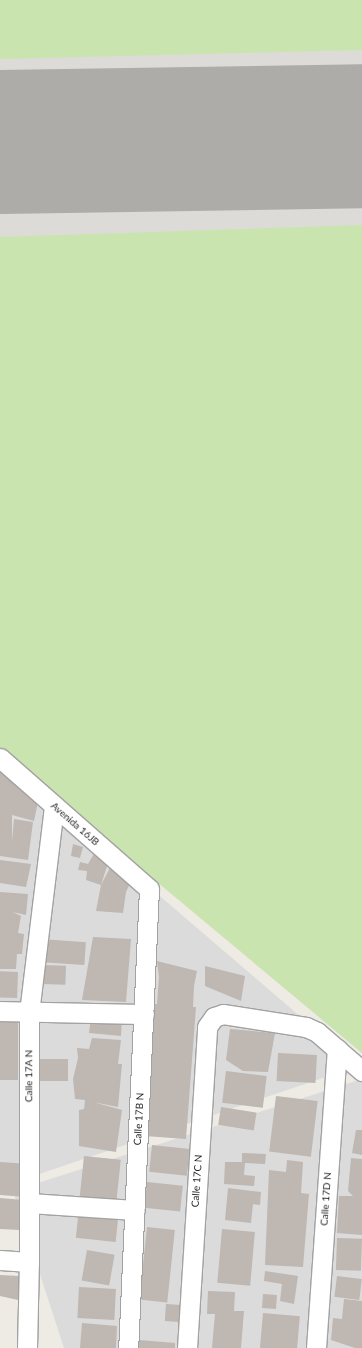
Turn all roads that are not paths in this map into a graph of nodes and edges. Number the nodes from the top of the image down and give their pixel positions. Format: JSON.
{"nodes":[{"id":1,"x":0,"y":758,"type":"edge"},
{"id":2,"x":54,"y":806,"type":"junction"},
{"id":3,"x":149,"y":890,"type":"joint"},
{"id":4,"x":0,"y":1011,"type":"edge"},
{"id":5,"x":29,"y":1013,"type":"junction"},
{"id":6,"x":144,"y":1014,"type":"junction"},
{"id":7,"x":336,"y":1049,"type":"junction"},
{"id":8,"x":362,"y":1071,"type":"edge"},
{"id":9,"x":29,"y":1203,"type":"junction"},
{"id":10,"x":135,"y":1210,"type":"junction"},
{"id":11,"x":0,"y":1260,"type":"edge"},
{"id":12,"x":29,"y":1262,"type":"junction"},
{"id":13,"x":27,"y":1348,"type":"edge"},
{"id":14,"x":128,"y":1348,"type":"edge"},
{"id":15,"x":187,"y":1348,"type":"edge"},
{"id":16,"x":316,"y":1348,"type":"edge"}],
"edges":[{"from":1,"to":2,"type":"street","name":"Avenida 16JB"},
{"from":2,"to":3,"type":"street","name":"Avenida 16JB"},
{"from":2,"to":5,"type":"street","name":"Calle 17A N"},
{"from":3,"to":6,"type":"street","name":"Calle 17B N"},
{"from":4,"to":5,"type":"street"},
{"from":5,"to":6,"type":"street"},
{"from":5,"to":9,"type":"street","name":"Calle 17A N"},
{"from":6,"to":10,"type":"street","name":"Calle 17B N"},
{"from":7,"to":8,"type":"street"},
{"from":7,"to":15,"type":"street","name":"Calle 17C N"},
{"from":7,"to":16,"type":"street","name":"Calle 17D N"},
{"from":9,"to":10,"type":"street"},
{"from":9,"to":12,"type":"street","name":"Calle 17A N"},
{"from":10,"to":14,"type":"street","name":"Calle 17B N"},
{"from":11,"to":12,"type":"street"},
{"from":12,"to":13,"type":"street","name":"Calle 17A N"}]}
